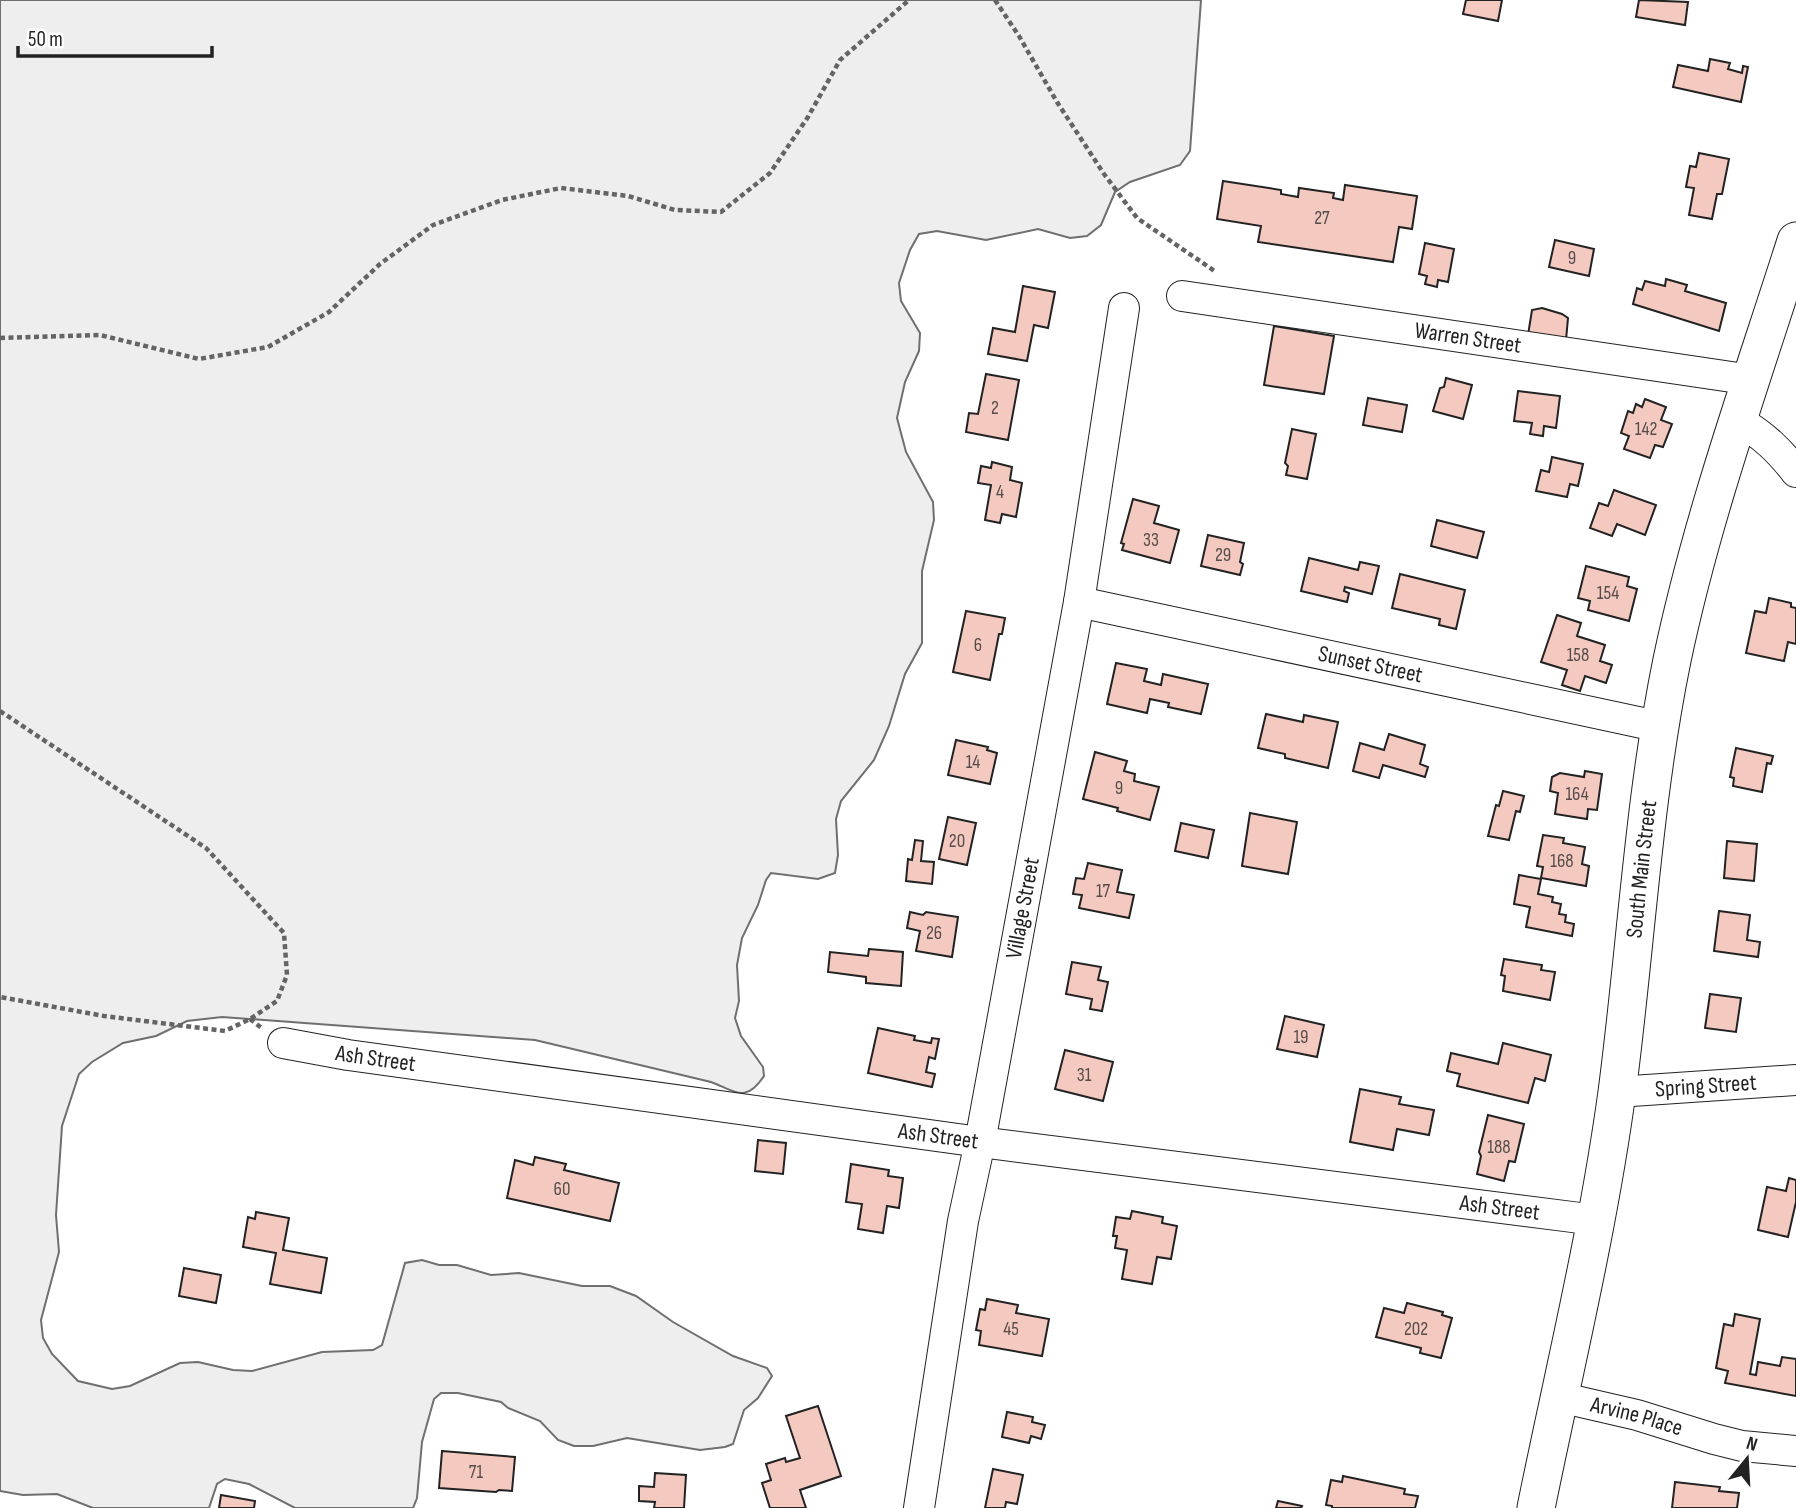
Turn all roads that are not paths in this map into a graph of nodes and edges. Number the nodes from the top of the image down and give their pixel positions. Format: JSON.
{"nodes":[{"id":1,"x":1796,"y":241,"type":"edge"},
{"id":2,"x":1182,"y":296,"type":"dead end"},
{"id":3,"x":1124,"y":308,"type":"dead end"},
{"id":4,"x":1752,"y":380,"type":"junction"},
{"id":5,"x":1739,"y":421,"type":"junction"},
{"id":6,"x":1796,"y":472,"type":"edge"},
{"id":7,"x":1079,"y":602,"type":"junction"},
{"id":8,"x":1661,"y":727,"type":"junction"},
{"id":9,"x":283,"y":1043,"type":"dead end"},
{"id":10,"x":1796,"y":1080,"type":"edge"},
{"id":11,"x":1616,"y":1092,"type":"junction"},
{"id":12,"x":980,"y":1142,"type":"junction"},
{"id":13,"x":1596,"y":1220,"type":"junction"},
{"id":14,"x":1559,"y":1397,"type":"junction"},
{"id":15,"x":1796,"y":1451,"type":"edge"},
{"id":16,"x":919,"y":1508,"type":"edge"},
{"id":17,"x":1536,"y":1508,"type":"edge"}],
"edges":[{"from":1,"to":4,"type":"main road","name":"South Main Street"},
{"from":2,"to":4,"type":"street","name":"Warren Street"},
{"from":3,"to":7,"type":"street","name":"Village Street"},
{"from":4,"to":5,"type":"main road","name":"South Main Street"},
{"from":5,"to":6,"type":"street"},
{"from":5,"to":8,"type":"main road","name":"South Main Street"},
{"from":7,"to":8,"type":"street","name":"Sunset Street"},
{"from":7,"to":12,"type":"street","name":"Village Street"},
{"from":8,"to":11,"type":"main road","name":"South Main Street"},
{"from":9,"to":12,"type":"street","name":"Ash Street"},
{"from":10,"to":11,"type":"street","name":"Spring Street"},
{"from":11,"to":13,"type":"main road","name":"South Main Street"},
{"from":12,"to":13,"type":"street","name":"Ash Street"},
{"from":12,"to":16,"type":"street","name":"Village Street"},
{"from":13,"to":14,"type":"main road","name":"South Main Street"},
{"from":14,"to":15,"type":"street","name":"Arvine Place"},
{"from":14,"to":17,"type":"main road","name":"South Main Street"}]}
